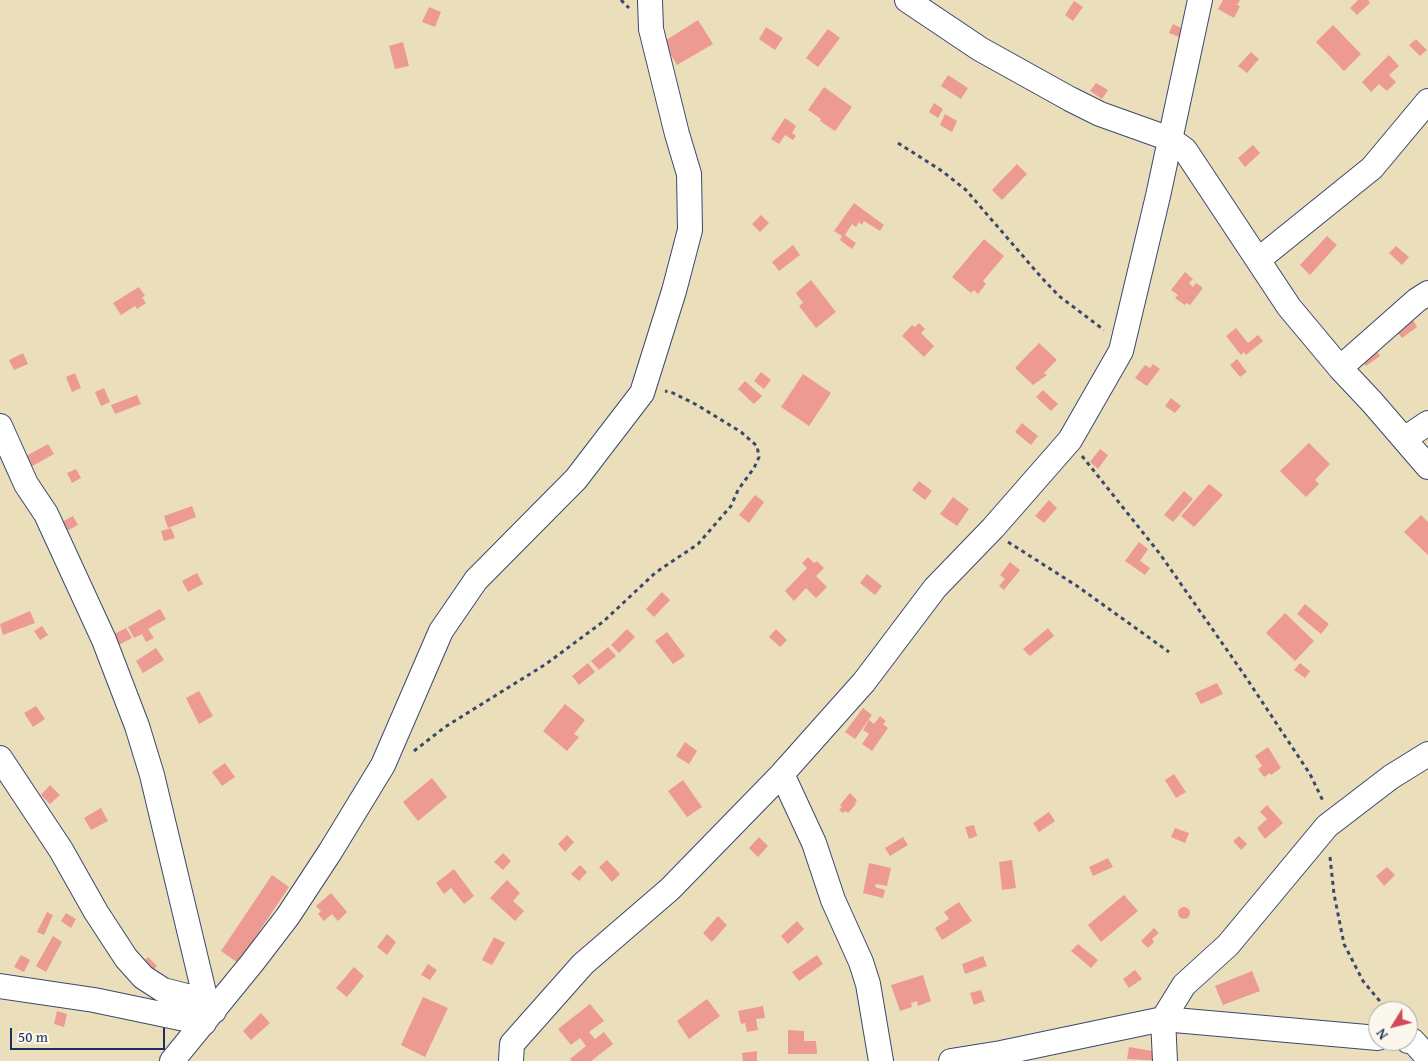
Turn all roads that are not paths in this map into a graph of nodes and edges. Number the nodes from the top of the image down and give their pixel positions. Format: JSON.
{"nodes":[{"id":1,"x":650,"y":0,"type":"edge"},
{"id":2,"x":907,"y":0,"type":"edge"},
{"id":3,"x":1200,"y":0,"type":"edge"},
{"id":4,"x":1428,"y":102,"type":"edge"},
{"id":5,"x":1170,"y":139,"type":"junction"},
{"id":6,"x":1258,"y":260,"type":"junction"},
{"id":7,"x":1428,"y":293,"type":"edge"},
{"id":8,"x":1340,"y":368,"type":"junction"},
{"id":9,"x":1428,"y":423,"type":"edge"},
{"id":10,"x":0,"y":426,"type":"edge"},
{"id":11,"x":1404,"y":439,"type":"junction"},
{"id":12,"x":1428,"y":467,"type":"edge"},
{"id":13,"x":1428,"y":754,"type":"edge"},
{"id":14,"x":0,"y":758,"type":"edge"},
{"id":15,"x":782,"y":774,"type":"junction"},
{"id":16,"x":0,"y":986,"type":"edge"},
{"id":17,"x":208,"y":1012,"type":"junction"},
{"id":18,"x":1163,"y":1019,"type":"junction"},
{"id":19,"x":1368,"y":1037,"type":"edge"},
{"id":20,"x":1418,"y":1047,"type":"edge"},
{"id":21,"x":1428,"y":1058,"type":"edge"},
{"id":22,"x":173,"y":1061,"type":"edge"},
{"id":23,"x":512,"y":1061,"type":"edge"},
{"id":24,"x":881,"y":1061,"type":"edge"},
{"id":25,"x":951,"y":1061,"type":"edge"},
{"id":26,"x":1165,"y":1061,"type":"edge"}],
"edges":[{"from":1,"to":17,"type":"street"},
{"from":2,"to":5,"type":"street"},
{"from":3,"to":5,"type":"street"},
{"from":4,"to":6,"type":"street"},
{"from":5,"to":6,"type":"street"},
{"from":5,"to":15,"type":"street"},
{"from":6,"to":8,"type":"street"},
{"from":7,"to":8,"type":"street"},
{"from":8,"to":11,"type":"street"},
{"from":9,"to":11,"type":"street"},
{"from":10,"to":17,"type":"street"},
{"from":11,"to":12,"type":"street"},
{"from":13,"to":18,"type":"street"},
{"from":14,"to":17,"type":"street"},
{"from":15,"to":23,"type":"street"},
{"from":15,"to":24,"type":"street"},
{"from":16,"to":17,"type":"street"},
{"from":17,"to":22,"type":"street"},
{"from":18,"to":19,"type":"street"},
{"from":18,"to":25,"type":"street"},
{"from":18,"to":26,"type":"street"},
{"from":20,"to":21,"type":"street"}]}
